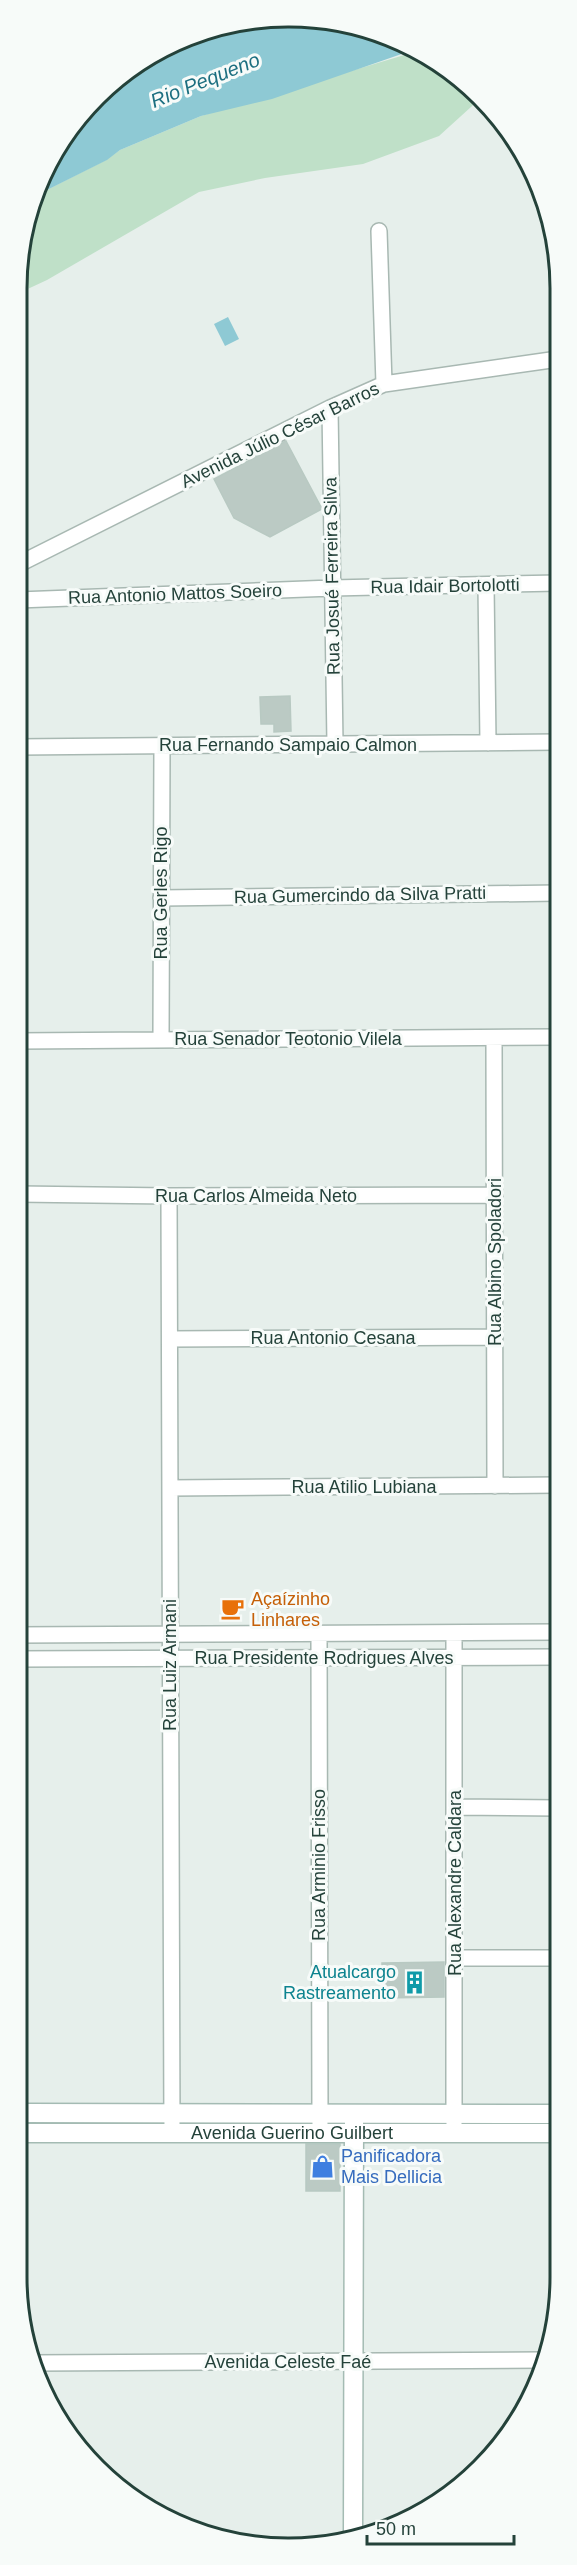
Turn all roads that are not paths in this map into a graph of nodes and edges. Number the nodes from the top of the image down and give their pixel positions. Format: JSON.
{"nodes":[{"id":1,"x":379,"y":231,"type":"dead end"},
{"id":2,"x":550,"y":360,"type":"edge"},
{"id":3,"x":384,"y":384,"type":"junction"},
{"id":4,"x":330,"y":408,"type":"junction"},
{"id":5,"x":27,"y":560,"type":"edge"},
{"id":6,"x":550,"y":583,"type":"edge"},
{"id":7,"x":486,"y":585,"type":"junction"},
{"id":8,"x":333,"y":588,"type":"junction"},
{"id":9,"x":27,"y":600,"type":"edge"},
{"id":10,"x":550,"y":742,"type":"edge"},
{"id":11,"x":488,"y":743,"type":"junction"},
{"id":12,"x":335,"y":744,"type":"junction"},
{"id":13,"x":162,"y":746,"type":"junction"},
{"id":14,"x":27,"y":747,"type":"edge"},
{"id":15,"x":550,"y":892,"type":"edge"},
{"id":16,"x":161,"y":898,"type":"junction"},
{"id":17,"x":494,"y":1038,"type":"junction"},
{"id":18,"x":550,"y":1038,"type":"edge"},
{"id":19,"x":161,"y":1040,"type":"junction"},
{"id":20,"x":27,"y":1041,"type":"edge"},
{"id":21,"x":27,"y":1194,"type":"edge"},
{"id":22,"x":495,"y":1195,"type":"junction"},
{"id":23,"x":169,"y":1196,"type":"junction"},
{"id":24,"x":495,"y":1337,"type":"junction"},
{"id":25,"x":170,"y":1339,"type":"junction"},
{"id":26,"x":550,"y":1485,"type":"edge"},
{"id":27,"x":495,"y":1486,"type":"junction"},
{"id":28,"x":170,"y":1488,"type":"junction"},
{"id":29,"x":550,"y":1632,"type":"edge"},
{"id":30,"x":454,"y":1633,"type":"junction"},
{"id":31,"x":171,"y":1634,"type":"junction"},
{"id":32,"x":319,"y":1634,"type":"junction"},
{"id":33,"x":27,"y":1635,"type":"edge"},
{"id":34,"x":454,"y":1657,"type":"junction"},
{"id":35,"x":550,"y":1657,"type":"edge"},
{"id":36,"x":319,"y":1658,"type":"junction"},
{"id":37,"x":27,"y":1659,"type":"edge"},
{"id":38,"x":170,"y":1659,"type":"junction"},
{"id":39,"x":454,"y":1808,"type":"junction"},
{"id":40,"x":550,"y":1808,"type":"edge"},
{"id":41,"x":455,"y":1958,"type":"junction"},
{"id":42,"x":550,"y":1958,"type":"edge"},
{"id":43,"x":27,"y":2109,"type":"edge"},
{"id":44,"x":172,"y":2113,"type":"junction"},
{"id":45,"x":320,"y":2113,"type":"junction"},
{"id":46,"x":354,"y":2113,"type":"junction"},
{"id":47,"x":454,"y":2114,"type":"junction"},
{"id":48,"x":550,"y":2114,"type":"edge"},
{"id":49,"x":172,"y":2133,"type":"junction"},
{"id":50,"x":320,"y":2133,"type":"junction"},
{"id":51,"x":354,"y":2133,"type":"junction"},
{"id":52,"x":454,"y":2133,"type":"junction"},
{"id":53,"x":550,"y":2133,"type":"edge"},
{"id":54,"x":27,"y":2137,"type":"edge"},
{"id":55,"x":536,"y":2360,"type":"edge"},
{"id":56,"x":354,"y":2361,"type":"junction"},
{"id":57,"x":42,"y":2363,"type":"edge"},
{"id":58,"x":353,"y":2530,"type":"edge"}],
"edges":[{"from":1,"to":3,"type":"street"},
{"from":2,"to":3,"type":"street","name":"Avenida Júlio César Barros"},
{"from":3,"to":4,"type":"street","name":"Avenida Júlio César Barros"},
{"from":4,"to":5,"type":"street","name":"Avenida Júlio César Barros"},
{"from":4,"to":8,"type":"street","name":"Rua Josué Ferreira Silva"},
{"from":6,"to":7,"type":"street","name":"Rua Idair Bortolotti"},
{"from":7,"to":8,"type":"street","name":"Rua Idair Bortolotti"},
{"from":7,"to":11,"type":"street"},
{"from":8,"to":9,"type":"street","name":"Rua Antonio Mattos Soeiro"},
{"from":8,"to":12,"type":"street","name":"Rua Josué Ferreira Silva"},
{"from":10,"to":11,"type":"street","name":"Rua Fernando Sampaio Calmon"},
{"from":11,"to":12,"type":"street","name":"Rua Fernando Sampaio Calmon"},
{"from":12,"to":13,"type":"street","name":"Rua Fernando Sampaio Calmon"},
{"from":13,"to":14,"type":"street","name":"Rua Fernando Sampaio Calmon"},
{"from":13,"to":16,"type":"street","name":"Rua Gerles Rigo"},
{"from":15,"to":16,"type":"street","name":"Rua Gumercindo da Silva Pratti"},
{"from":16,"to":19,"type":"street","name":"Rua Gerles Rigo"},
{"from":17,"to":18,"type":"street","name":"Rua Senador Teotonio Vilela"},
{"from":17,"to":19,"type":"street","name":"Rua Senador Teotonio Vilela"},
{"from":17,"to":22,"type":"street","name":"Rua Albino Spoladori"},
{"from":19,"to":20,"type":"street","name":"Rua Senador Teotonio Vilela"},
{"from":21,"to":23,"type":"street","name":"Rua Carlos Almeida Neto"},
{"from":22,"to":23,"type":"street","name":"Rua Carlos Almeida Neto"},
{"from":22,"to":24,"type":"street","name":"Rua Albino Spoladori"},
{"from":23,"to":25,"type":"street","name":"Rua Luiz Armani"},
{"from":24,"to":25,"type":"street","name":"Rua Antonio Cesana"},
{"from":24,"to":27,"type":"street","name":"Rua Albino Spoladori"},
{"from":25,"to":28,"type":"street","name":"Rua Luiz Armani"},
{"from":26,"to":27,"type":"street","name":"Rua Atilio Lubiana"},
{"from":27,"to":28,"type":"street","name":"Rua Atilio Lubiana"},
{"from":28,"to":31,"type":"street","name":"Rua Luiz Armani"},
{"from":29,"to":30,"type":"street","name":"Rua Presidente Rodrigues Alves"},
{"from":30,"to":32,"type":"street","name":"Rua Presidente Rodrigues Alves"},
{"from":30,"to":34,"type":"street","name":"Rua Alexandre Caldara"},
{"from":31,"to":32,"type":"street","name":"Rua Presidente Rodrigues Alves"},
{"from":31,"to":33,"type":"street","name":"Rua Presidente Rodrigues Alves"},
{"from":31,"to":38,"type":"street","name":"Rua Luiz Armani"},
{"from":32,"to":36,"type":"street","name":"Rua Arminio Frisso"},
{"from":34,"to":35,"type":"street","name":"Rua Presidente Rodrigues Alves"},
{"from":34,"to":36,"type":"street","name":"Rua Presidente Rodrigues Alves"},
{"from":34,"to":39,"type":"street","name":"Rua Alexandre Caldara"},
{"from":36,"to":38,"type":"street","name":"Rua Presidente Rodrigues Alves"},
{"from":36,"to":45,"type":"street","name":"Rua Arminio Frisso"},
{"from":37,"to":38,"type":"street","name":"Rua Presidente Rodrigues Alves"},
{"from":38,"to":44,"type":"street","name":"Rua Luiz Armani"},
{"from":39,"to":40,"type":"street"},
{"from":39,"to":41,"type":"street","name":"Rua Alexandre Caldara"},
{"from":41,"to":42,"type":"street"},
{"from":41,"to":47,"type":"street","name":"Rua Alexandre Caldara"},
{"from":43,"to":44,"type":"main road","name":"Avenida Guerino Guilbert"},
{"from":44,"to":45,"type":"main road","name":"Avenida Guerino Guilbert"},
{"from":44,"to":49,"type":"street","name":"Rua Luiz Armani"},
{"from":45,"to":46,"type":"main road","name":"Avenida Guerino Guilbert"},
{"from":45,"to":50,"type":"street","name":"Rua Arminio Frisso"},
{"from":46,"to":47,"type":"main road","name":"Avenida Guerino Guilbert"},
{"from":46,"to":51,"type":"main road"},
{"from":47,"to":48,"type":"main road","name":"Avenida Guerino Guilbert"},
{"from":47,"to":52,"type":"street","name":"Rua Alexandre Caldara"},
{"from":49,"to":50,"type":"main road","name":"Avenida Guerino Guilbert"},
{"from":49,"to":54,"type":"main road","name":"Avenida Guerino Guilbert"},
{"from":50,"to":51,"type":"main road","name":"Avenida Guerino Guilbert"},
{"from":51,"to":52,"type":"main road","name":"Avenida Guerino Guilbert"},
{"from":51,"to":56,"type":"main road"},
{"from":52,"to":53,"type":"main road","name":"Avenida Guerino Guilbert"},
{"from":55,"to":56,"type":"street","name":"Avenida Celeste Faé"},
{"from":56,"to":57,"type":"street","name":"Avenida Celeste Faé"},
{"from":56,"to":58,"type":"main road"}]}
